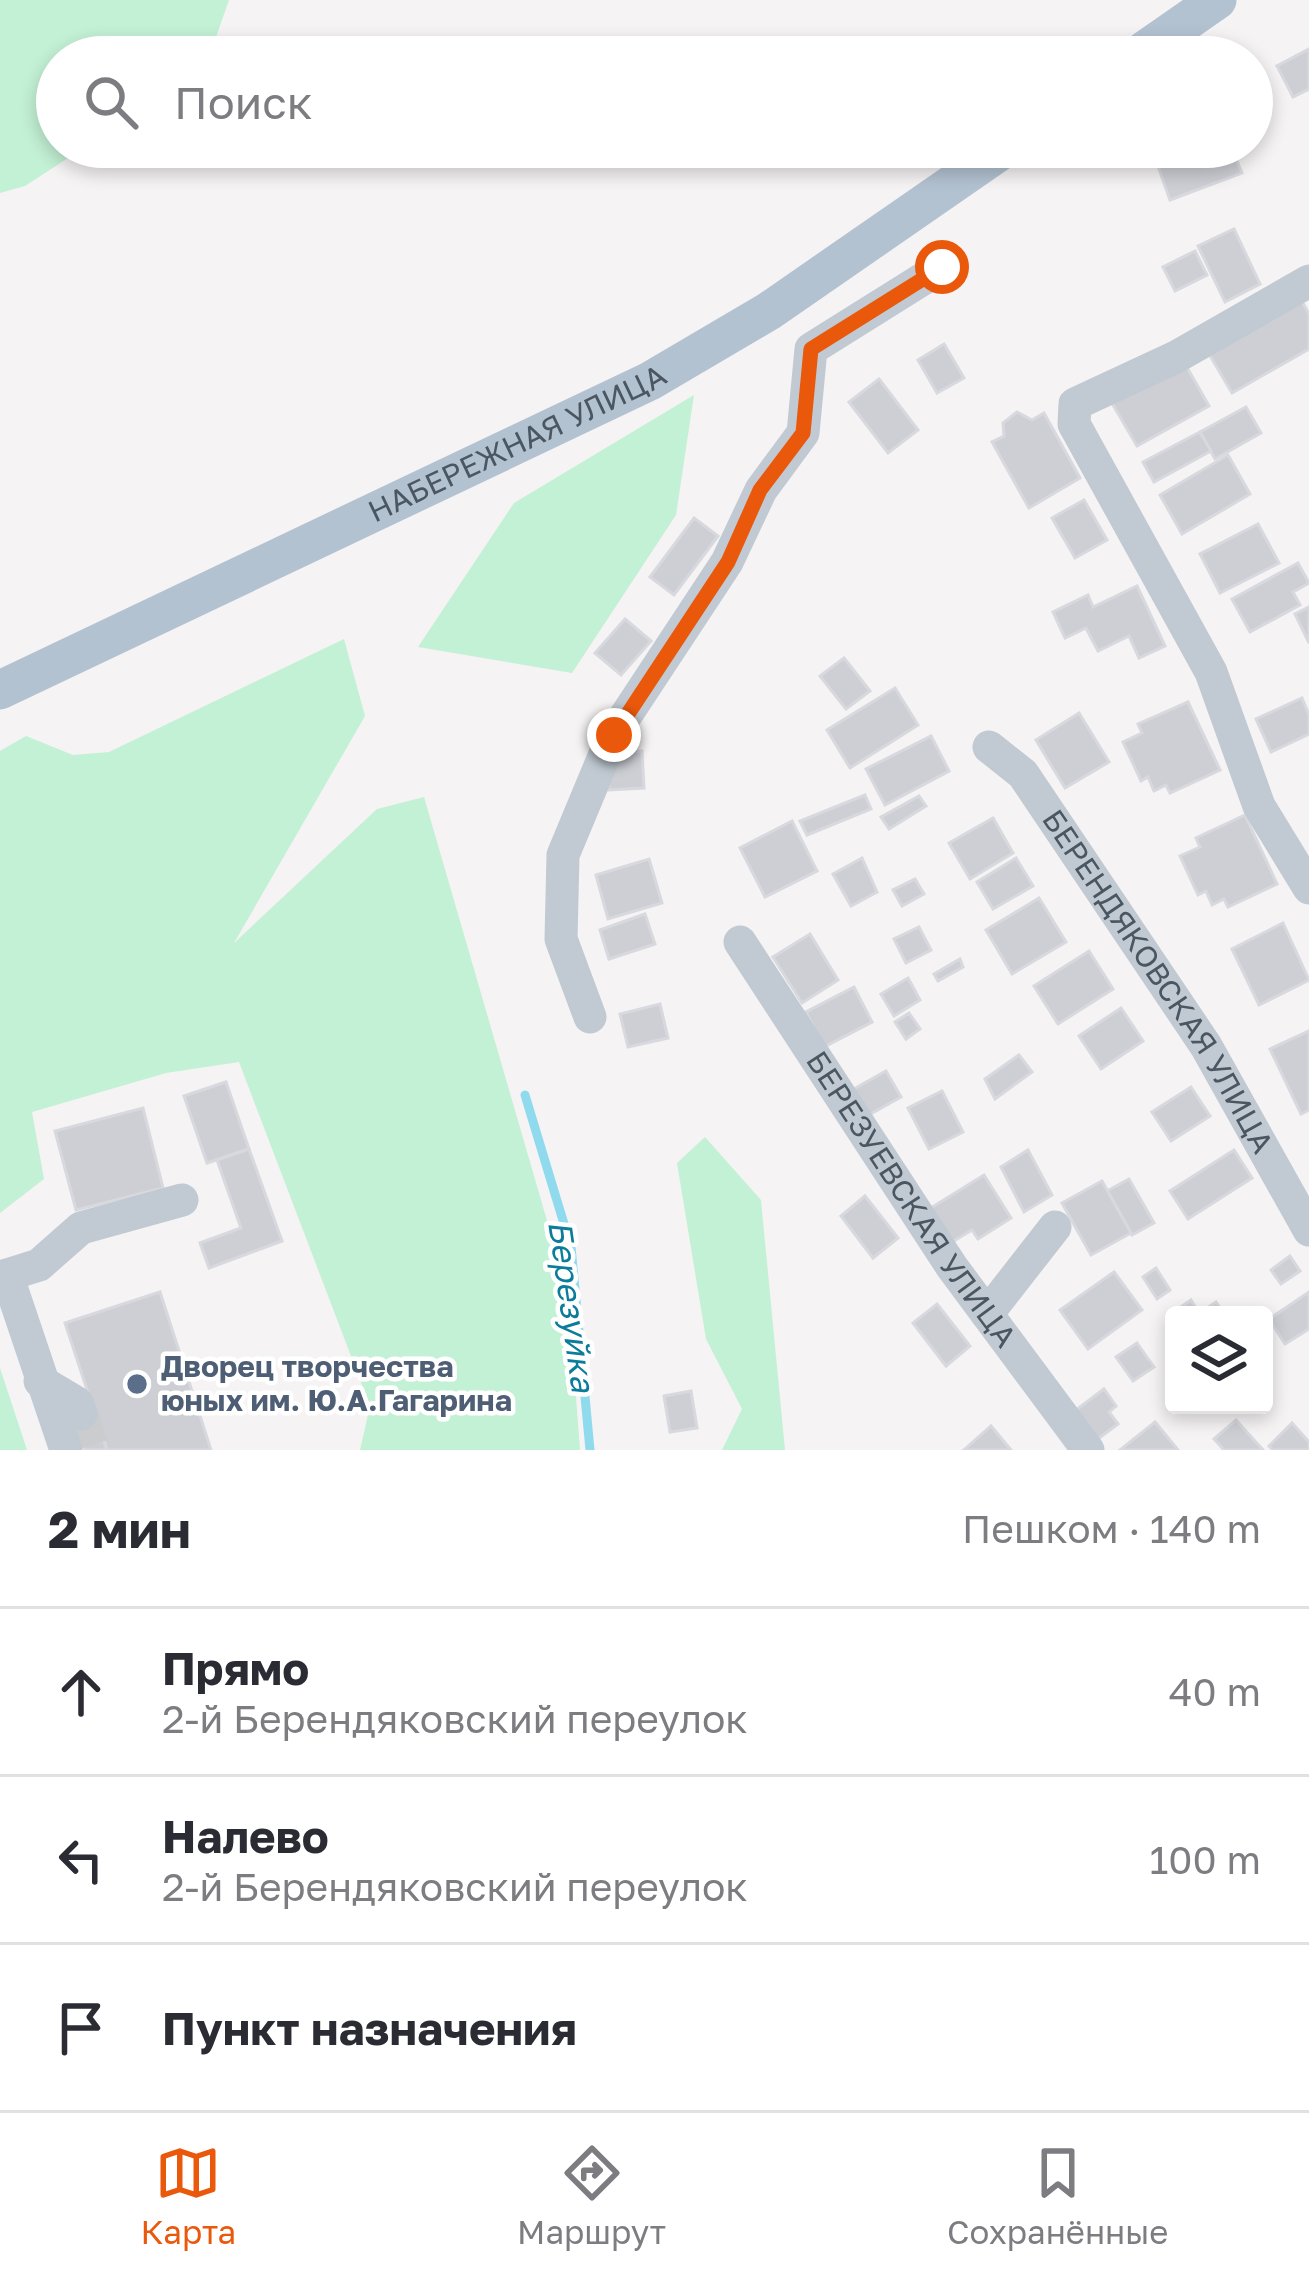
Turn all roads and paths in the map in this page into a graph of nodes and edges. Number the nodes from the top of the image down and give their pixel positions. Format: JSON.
{"nodes":[{"id":1,"x":1217,"y":0,"type":"edge"},
{"id":2,"x":1165,"y":36,"type":"edge"},
{"id":3,"x":976,"y":168,"type":"edge"},
{"id":4,"x":942,"y":267,"type":"dead end"},
{"id":5,"x":1309,"y":281,"type":"edge"},
{"id":6,"x":770,"y":311,"type":"junction"},
{"id":7,"x":811,"y":349,"type":"junction"},
{"id":8,"x":0,"y":690,"type":"edge"},
{"id":9,"x":989,"y":747,"type":"dead end"},
{"id":10,"x":1308,"y":884,"type":"edge"},
{"id":11,"x":740,"y":942,"type":"dead end"},
{"id":12,"x":590,"y":1017,"type":"dead end"},
{"id":13,"x":182,"y":1200,"type":"dead end"},
{"id":14,"x":1055,"y":1227,"type":"dead end"},
{"id":15,"x":1309,"y":1230,"type":"edge"},
{"id":16,"x":987,"y":1314,"type":"junction"},
{"id":17,"x":40,"y":1381,"type":"junction"},
{"id":18,"x":81,"y":1414,"type":"tunnel mouth"},
{"id":19,"x":66,"y":1450,"type":"tunnel mouth"},
{"id":20,"x":1088,"y":1450,"type":"edge"}],
"edges":[{"from":1,"to":2,"type":"main road"},
{"from":3,"to":6,"type":"main road","name":"НАБЕРЕЖНАЯ УЛИЦА"},
{"from":4,"to":7,"type":"street"},
{"from":5,"to":10,"type":"street"},
{"from":6,"to":7,"type":"street"},
{"from":6,"to":8,"type":"main road","name":"НАБЕРЕЖНАЯ УЛИЦА"},
{"from":7,"to":12,"type":"street"},
{"from":9,"to":15,"type":"street","name":"БЕРЕНДЯКОВСКАЯ УЛИЦА"},
{"from":11,"to":16,"type":"street","name":"БЕРЕЗУЕВСКАЯ УЛИЦА"},
{"from":13,"to":17,"type":"street"},
{"from":14,"to":16,"type":"street"},
{"from":16,"to":20,"type":"street","name":"БЕРЕЗУЕВСКАЯ УЛИЦА"},
{"from":17,"to":18,"type":"street"},
{"from":17,"to":19,"type":"street"}]}
